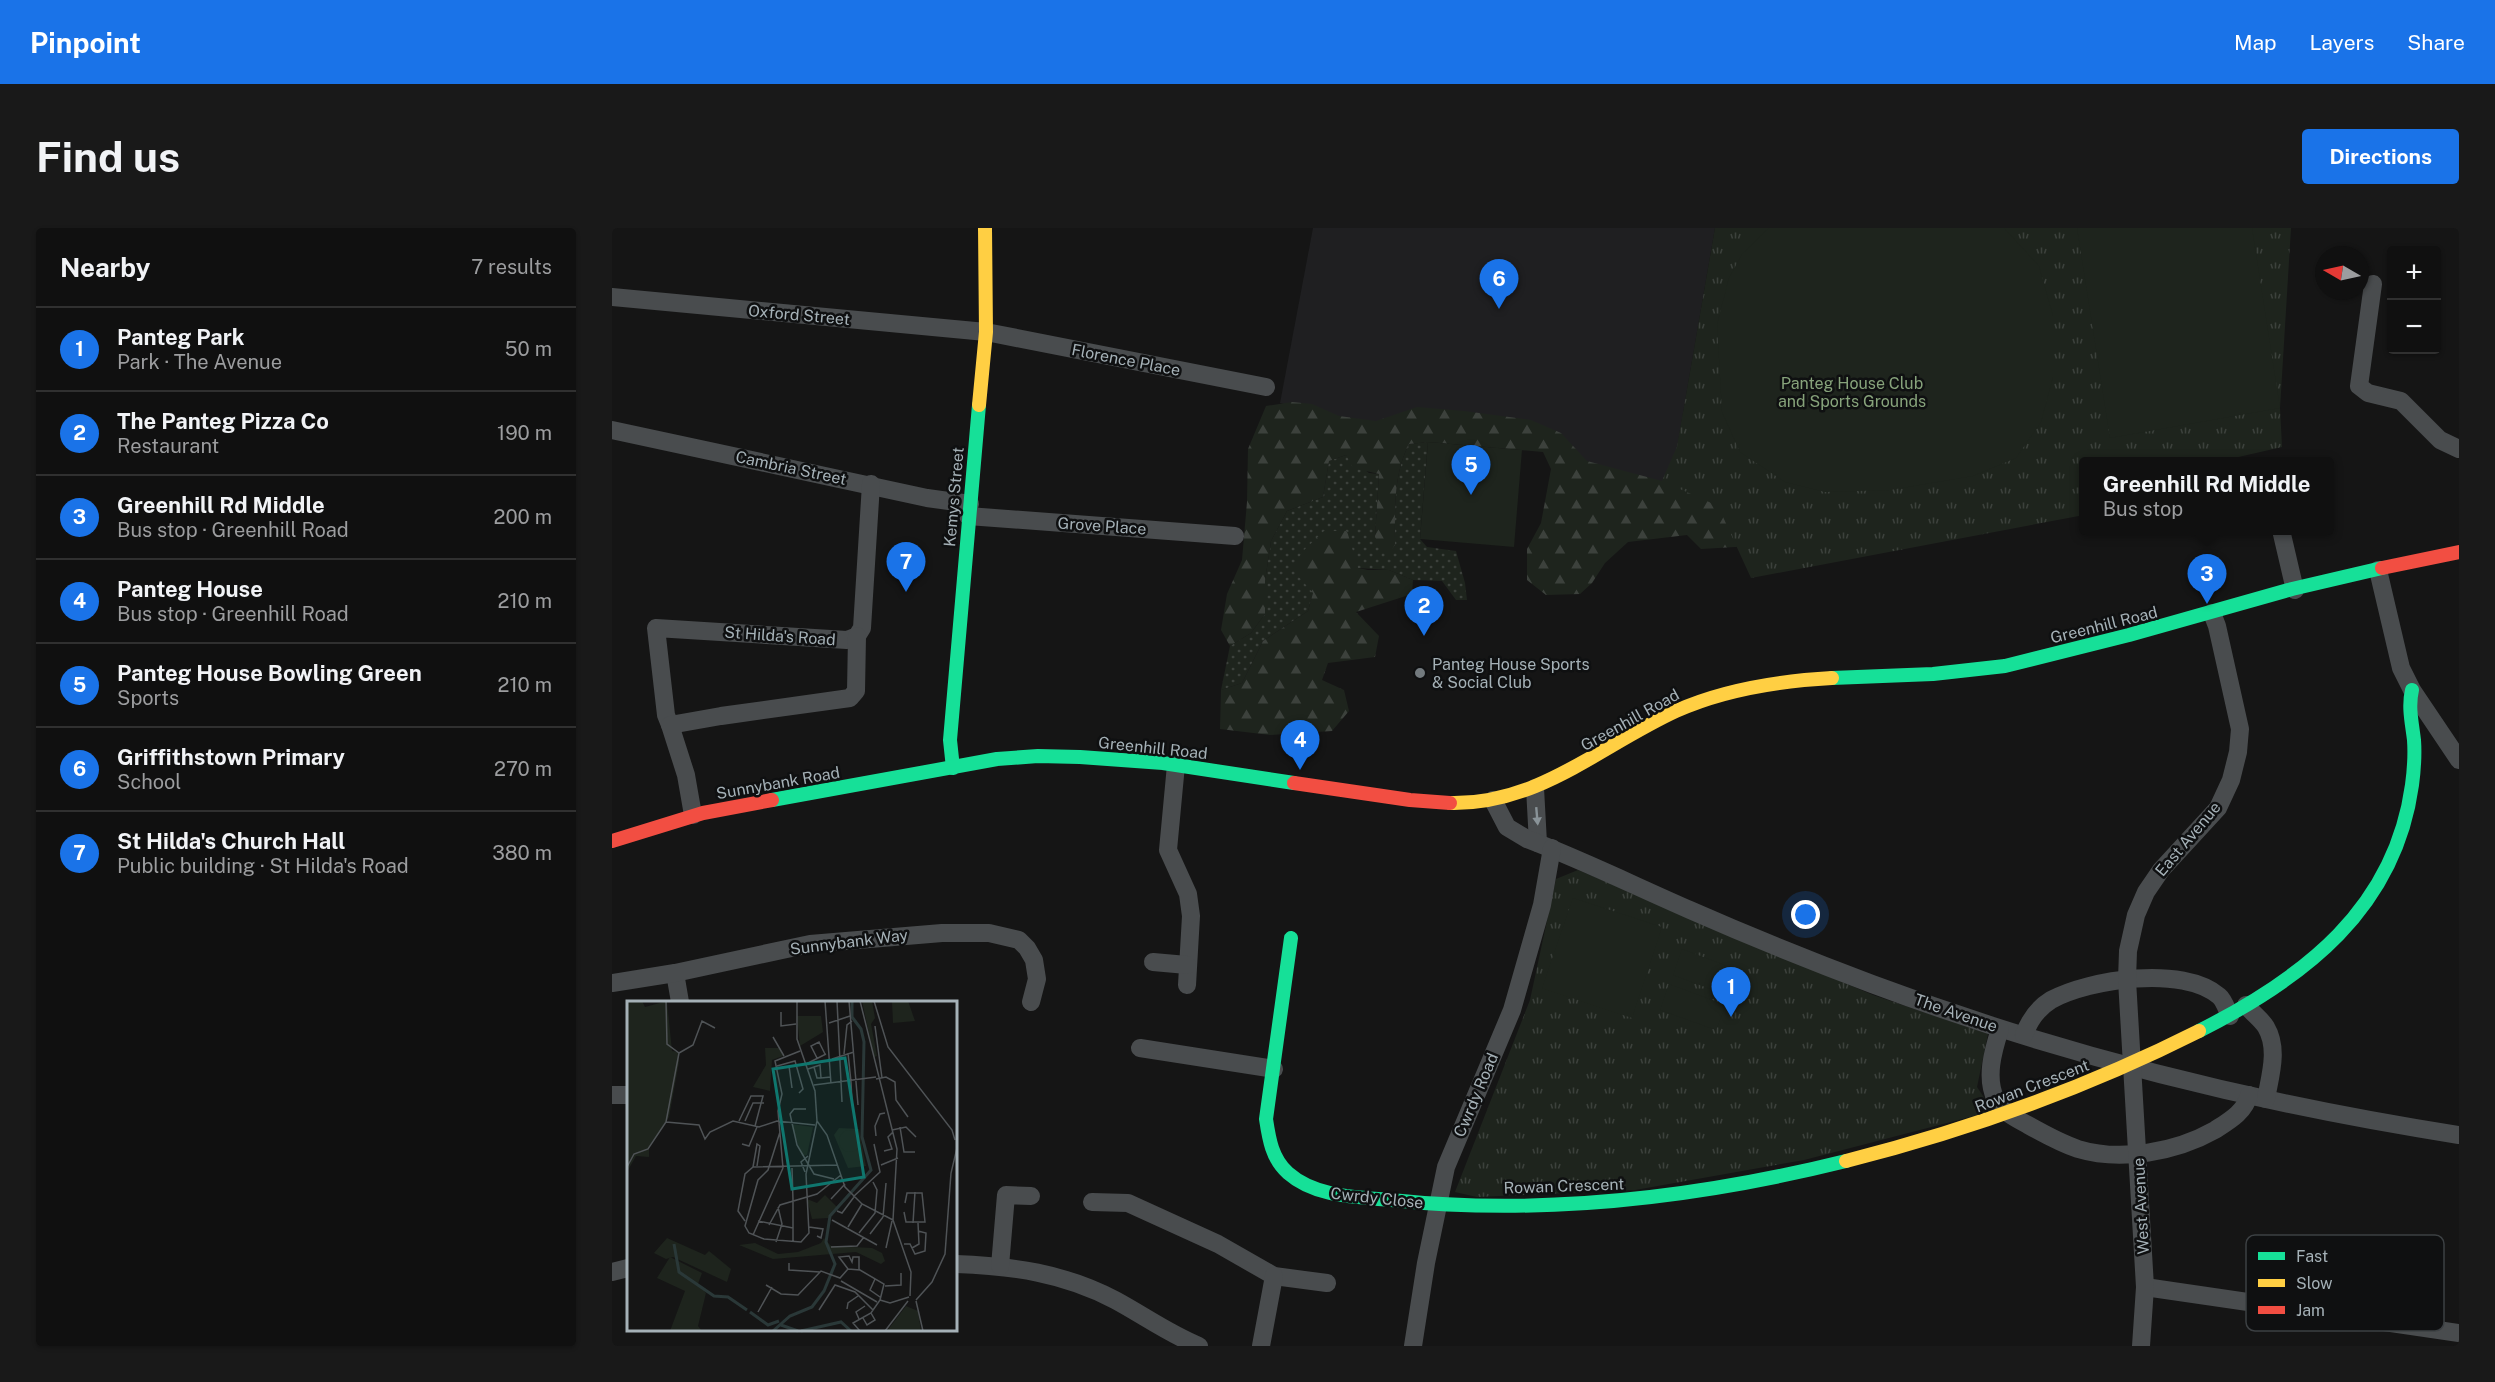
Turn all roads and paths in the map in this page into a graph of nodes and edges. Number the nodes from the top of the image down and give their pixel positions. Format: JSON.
{"nodes":[{"id":1,"x":985,"y":228,"type":"edge"},
{"id":2,"x":2373,"y":284,"type":"dead end"},
{"id":3,"x":612,"y":297,"type":"edge"},
{"id":4,"x":986,"y":332,"type":"junction"},
{"id":5,"x":1266,"y":387,"type":"dead end"},
{"id":6,"x":612,"y":430,"type":"edge"},
{"id":7,"x":2459,"y":449,"type":"edge"},
{"id":8,"x":871,"y":484,"type":"junction"},
{"id":9,"x":969,"y":510,"type":"junction"},
{"id":10,"x":2282,"y":535,"type":"edge"},
{"id":11,"x":1235,"y":536,"type":"dead end"},
{"id":12,"x":2459,"y":552,"type":"edge"},
{"id":13,"x":2378,"y":570,"type":"junction"},
{"id":14,"x":2295,"y":590,"type":"junction"},
{"id":15,"x":2212,"y":613,"type":"junction"},
{"id":16,"x":857,"y":636,"type":"junction"},
{"id":17,"x":2412,"y":690,"type":"junction"},
{"id":18,"x":670,"y":725,"type":"junction"},
{"id":19,"x":2459,"y":760,"type":"edge"},
{"id":20,"x":1176,"y":765,"type":"junction"},
{"id":21,"x":952,"y":768,"type":"junction"},
{"id":22,"x":1535,"y":788,"type":"junction"},
{"id":23,"x":1493,"y":800,"type":"junction"},
{"id":24,"x":693,"y":815,"type":"junction"},
{"id":25,"x":614,"y":835,"type":"edge"},
{"id":26,"x":1545,"y":846,"type":"junction"},
{"id":27,"x":1291,"y":938,"type":"dead end"},
{"id":28,"x":1153,"y":962,"type":"dead end"},
{"id":29,"x":1187,"y":965,"type":"junction"},
{"id":30,"x":675,"y":973,"type":"junction"},
{"id":31,"x":2127,"y":980,"type":"junction"},
{"id":32,"x":612,"y":983,"type":"edge"},
{"id":33,"x":1186,"y":985,"type":"dead end"},
{"id":34,"x":680,"y":1001,"type":"edge"},
{"id":35,"x":1031,"y":1002,"type":"dead end"},
{"id":36,"x":2247,"y":1005,"type":"junction"},
{"id":37,"x":2230,"y":1016,"type":"junction"},
{"id":38,"x":2000,"y":1029,"type":"junction"},
{"id":39,"x":2024,"y":1035,"type":"junction"},
{"id":40,"x":1140,"y":1048,"type":"dead end"},
{"id":41,"x":2132,"y":1066,"type":"junction"},
{"id":42,"x":1274,"y":1069,"type":"junction"},
{"id":43,"x":2257,"y":1097,"type":"junction"},
{"id":44,"x":2010,"y":1114,"type":"junction"},
{"id":45,"x":2459,"y":1135,"type":"edge"},
{"id":46,"x":2139,"y":1154,"type":"junction"},
{"id":47,"x":1030,"y":1196,"type":"dead end"},
{"id":48,"x":1092,"y":1202,"type":"dead end"},
{"id":49,"x":1438,"y":1204,"type":"junction"},
{"id":50,"x":957,"y":1264,"type":"edge"},
{"id":51,"x":1000,"y":1266,"type":"junction"},
{"id":52,"x":627,"y":1268,"type":"edge"},
{"id":53,"x":612,"y":1272,"type":"edge"},
{"id":54,"x":1274,"y":1276,"type":"junction"},
{"id":55,"x":1327,"y":1283,"type":"dead end"},
{"id":56,"x":2145,"y":1287,"type":"junction"},
{"id":57,"x":2246,"y":1302,"type":"edge"},
{"id":58,"x":2444,"y":1331,"type":"edge"},
{"id":59,"x":2459,"y":1333,"type":"edge"},
{"id":60,"x":1199,"y":1346,"type":"edge"},
{"id":61,"x":1262,"y":1346,"type":"edge"},
{"id":62,"x":1413,"y":1346,"type":"edge"},
{"id":63,"x":2141,"y":1346,"type":"edge"}],
"edges":[{"from":1,"to":4,"type":"street","name":"Kemys Street"},
{"from":2,"to":7,"type":"street"},
{"from":3,"to":4,"type":"street","name":"Oxford Street"},
{"from":4,"to":5,"type":"street","name":"Florence Place"},
{"from":4,"to":9,"type":"street","name":"Kemys Street"},
{"from":6,"to":8,"type":"street","name":"Cambria Street"},
{"from":8,"to":9,"type":"street","name":"Cambria Street"},
{"from":8,"to":16,"type":"street","name":"St Hilda's Road"},
{"from":9,"to":11,"type":"street","name":"Grove Place"},
{"from":9,"to":21,"type":"street","name":"Kemys Street"},
{"from":10,"to":14,"type":"street"},
{"from":12,"to":13,"type":"street","name":"Greenhill Road"},
{"from":13,"to":14,"type":"street","name":"Greenhill Road"},
{"from":13,"to":17,"type":"street"},
{"from":14,"to":15,"type":"street","name":"Greenhill Road"},
{"from":15,"to":22,"type":"street","name":"Greenhill Road"},
{"from":15,"to":31,"type":"street","name":"East Avenue"},
{"from":16,"to":18,"type":"street"},
{"from":16,"to":18,"type":"street","name":"St Hilda's Road"},
{"from":17,"to":19,"type":"street"},
{"from":17,"to":36,"type":"street","name":"Rowan Crescent"},
{"from":18,"to":24,"type":"street"},
{"from":20,"to":21,"type":"street","name":"Greenhill Road"},
{"from":20,"to":23,"type":"street","name":"Greenhill Road"},
{"from":20,"to":29,"type":"street"},
{"from":21,"to":24,"type":"street","name":"Sunnybank Road"},
{"from":22,"to":23,"type":"street","name":"Greenhill Road"},
{"from":22,"to":26,"type":"street","name":"Cwrdy Road","one_way":true},
{"from":23,"to":26,"type":"street","name":"The Avenue"},
{"from":24,"to":25,"type":"street","name":"Sunnybank Road"},
{"from":26,"to":38,"type":"street","name":"The Avenue"},
{"from":26,"to":49,"type":"street","name":"Cwrdy Road"},
{"from":27,"to":42,"type":"street","name":"Cwrdy Close"},
{"from":28,"to":29,"type":"street"},
{"from":29,"to":33,"type":"street"},
{"from":30,"to":32,"type":"street","name":"Sunnybank Way"},
{"from":30,"to":34,"type":"street"},
{"from":30,"to":35,"type":"street","name":"Sunnybank Way"},
{"from":31,"to":37,"type":"street"},
{"from":31,"to":39,"type":"street"},
{"from":31,"to":41,"type":"street","name":"East Avenue"},
{"from":36,"to":37,"type":"street","name":"Rowan Crescent"},
{"from":36,"to":43,"type":"street"},
{"from":37,"to":41,"type":"street","name":"Rowan Crescent"},
{"from":38,"to":39,"type":"street","name":"The Avenue"},
{"from":38,"to":44,"type":"street"},
{"from":39,"to":41,"type":"street","name":"The Avenue"},
{"from":40,"to":42,"type":"street"},
{"from":41,"to":43,"type":"street","name":"The Avenue"},
{"from":41,"to":44,"type":"street","name":"Rowan Crescent"},
{"from":41,"to":46,"type":"street","name":"West Avenue"},
{"from":42,"to":49,"type":"street","name":"Cwrdy Close"},
{"from":43,"to":45,"type":"street","name":"The Avenue"},
{"from":43,"to":46,"type":"street"},
{"from":44,"to":46,"type":"street"},
{"from":44,"to":49,"type":"street","name":"Rowan Crescent"},
{"from":46,"to":56,"type":"street","name":"West Avenue"},
{"from":47,"to":51,"type":"street"},
{"from":48,"to":54,"type":"street"},
{"from":49,"to":62,"type":"street","name":"Cwrdy Road"},
{"from":50,"to":51,"type":"street"},
{"from":51,"to":60,"type":"street"},
{"from":52,"to":53,"type":"street"},
{"from":54,"to":55,"type":"street"},
{"from":54,"to":61,"type":"street"},
{"from":56,"to":57,"type":"street"},
{"from":56,"to":63,"type":"street","name":"West Avenue"},
{"from":58,"to":59,"type":"street"}]}
